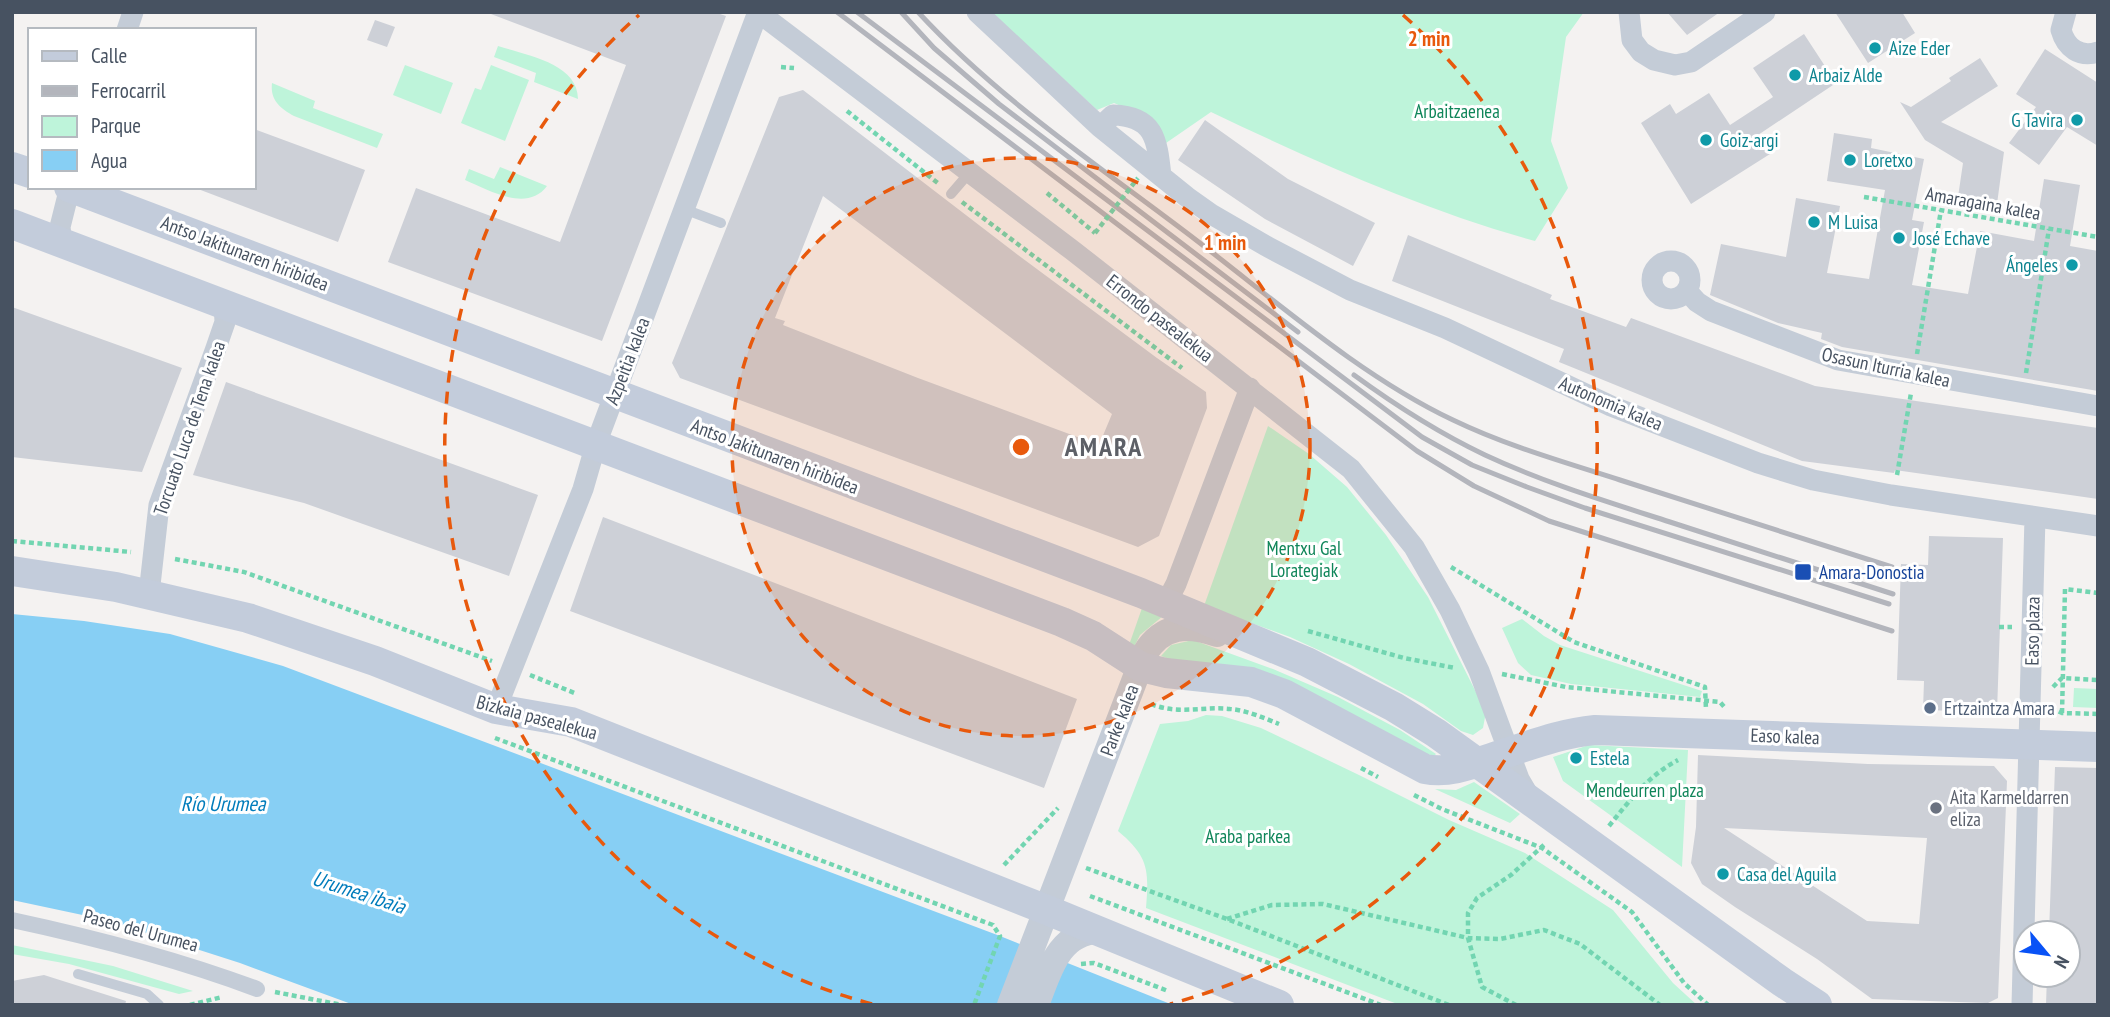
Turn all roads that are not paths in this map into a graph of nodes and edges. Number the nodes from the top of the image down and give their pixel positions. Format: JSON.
{"nodes":[{"id":1,"x":758,"y":12,"type":"edge"},
{"id":2,"x":977,"y":12,"type":"edge"},
{"id":3,"x":1629,"y":12,"type":"edge"},
{"id":4,"x":1765,"y":12,"type":"edge"},
{"id":5,"x":2066,"y":12,"type":"edge"},
{"id":6,"x":2098,"y":52,"type":"edge"},
{"id":7,"x":1100,"y":127,"type":"junction"},
{"id":8,"x":970,"y":172,"type":"junction"},
{"id":9,"x":1161,"y":176,"type":"junction"},
{"id":10,"x":70,"y":189,"type":"edge"},
{"id":11,"x":75,"y":189,"type":"edge"},
{"id":12,"x":951,"y":194,"type":"road end"},
{"id":13,"x":684,"y":209,"type":"junction"},
{"id":14,"x":722,"y":223,"type":"dead end"},
{"id":15,"x":12,"y":224,"type":"edge"},
{"id":16,"x":62,"y":243,"type":"junction"},
{"id":17,"x":1688,"y":292,"type":"dead end"},
{"id":18,"x":224,"y":304,"type":"junction"},
{"id":19,"x":1250,"y":388,"type":"junction"},
{"id":20,"x":615,"y":394,"type":"junction"},
{"id":21,"x":2098,"y":406,"type":"edge"},
{"id":22,"x":596,"y":444,"type":"junction"},
{"id":23,"x":2035,"y":517,"type":"junction"},
{"id":24,"x":2098,"y":526,"type":"edge"},
{"id":25,"x":12,"y":571,"type":"edge"},
{"id":26,"x":149,"y":594,"type":"junction"},
{"id":27,"x":1166,"y":603,"type":"junction"},
{"id":28,"x":1263,"y":643,"type":"junction"},
{"id":29,"x":1140,"y":666,"type":"junction"},
{"id":30,"x":1497,"y":719,"type":"junction"},
{"id":31,"x":494,"y":722,"type":"junction"},
{"id":32,"x":2029,"y":744,"type":"junction"},
{"id":33,"x":2098,"y":747,"type":"edge"},
{"id":34,"x":1509,"y":752,"type":"junction"},
{"id":35,"x":1472,"y":758,"type":"junction"},
{"id":36,"x":1538,"y":805,"type":"junction"},
{"id":37,"x":1056,"y":884,"type":"junction"},
{"id":38,"x":12,"y":920,"type":"edge"},
{"id":39,"x":1100,"y":931,"type":"junction"},
{"id":40,"x":1054,"y":957,"type":"junction"},
{"id":41,"x":78,"y":974,"type":"dead end"},
{"id":42,"x":257,"y":989,"type":"road end"},
{"id":43,"x":159,"y":1005,"type":"edge"},
{"id":44,"x":1010,"y":1005,"type":"edge"},
{"id":45,"x":1036,"y":1005,"type":"edge"},
{"id":46,"x":1279,"y":1005,"type":"edge"},
{"id":47,"x":1817,"y":1005,"type":"edge"},
{"id":48,"x":2022,"y":1005,"type":"edge"}],
"edges":[{"from":1,"to":8,"type":"street","name":"Errondo pasealekua"},
{"from":1,"to":13,"type":"street","name":"Azpeitia kalea"},
{"from":2,"to":7,"type":"street","name":"Autonomia kalea"},
{"from":3,"to":4,"type":"street"},
{"from":5,"to":6,"type":"street"},
{"from":7,"to":9,"type":"street","name":"Autonomia kalea"},
{"from":7,"to":9,"type":"street"},
{"from":8,"to":12,"type":"lane"},
{"from":8,"to":19,"type":"street","name":"Errondo pasealekua"},
{"from":9,"to":23,"type":"street","name":"Autonomia kalea"},
{"from":10,"to":16,"type":"street"},
{"from":11,"to":20,"type":"main road","name":"Antso Jakitunaren hiribidea"},
{"from":13,"to":14,"type":"lane"},
{"from":13,"to":20,"type":"street","name":"Azpeitia kalea"},
{"from":15,"to":16,"type":"main road"},
{"from":16,"to":18,"type":"main road"},
{"from":17,"to":21,"type":"street","name":"Osasun Iturria kalea"},
{"from":18,"to":22,"type":"main road"},
{"from":18,"to":26,"type":"street","name":"Torcuato Luca de Tena kalea"},
{"from":19,"to":27,"type":"street"},
{"from":19,"to":30,"type":"street","name":"Errondo pasealekua"},
{"from":20,"to":22,"type":"street","name":"Azpeitia kalea"},
{"from":20,"to":27,"type":"main road","name":"Antso Jakitunaren hiribidea"},
{"from":22,"to":29,"type":"main road"},
{"from":22,"to":31,"type":"street","name":"Azpeitia kalea"},
{"from":23,"to":24,"type":"street","name":"Autonomia kalea"},
{"from":23,"to":32,"type":"street","name":"Easo plaza"},
{"from":25,"to":26,"type":"main road","name":"Bizkaia pasealekua"},
{"from":26,"to":31,"type":"main road","name":"Bizkaia pasealekua"},
{"from":27,"to":28,"type":"main road","name":"Antso Jakitunaren hiribidea"},
{"from":28,"to":29,"type":"street","name":"Parke kalea"},
{"from":28,"to":35,"type":"main road","name":"Antso Jakitunaren hiribidea"},
{"from":29,"to":35,"type":"main road"},
{"from":29,"to":37,"type":"street","name":"Parke kalea"},
{"from":30,"to":34,"type":"street"},
{"from":30,"to":35,"type":"street"},
{"from":31,"to":37,"type":"main road","name":"Bizkaia pasealekua"},
{"from":32,"to":33,"type":"main road","name":"Easo kalea"},
{"from":32,"to":34,"type":"main road","name":"Easo kalea"},
{"from":32,"to":48,"type":"street","name":"Easo plaza"},
{"from":34,"to":35,"type":"main road","name":"Easo kalea"},
{"from":34,"to":36,"type":"street"},
{"from":35,"to":36,"type":"main road","name":"Antso Jakitunaren hiribidea"},
{"from":36,"to":47,"type":"main road"},
{"from":37,"to":39,"type":"main road","name":"Bizkaia pasealekua"},
{"from":37,"to":40,"type":"street","name":"Parke kalea"},
{"from":38,"to":42,"type":"street","name":"Paseo del Urumea"},
{"from":39,"to":40,"type":"street"},
{"from":39,"to":46,"type":"main road","name":"Bizkaia pasealekua"},
{"from":40,"to":44,"type":"street"},
{"from":40,"to":45,"type":"street"},
{"from":41,"to":43,"type":"lane"}]}
